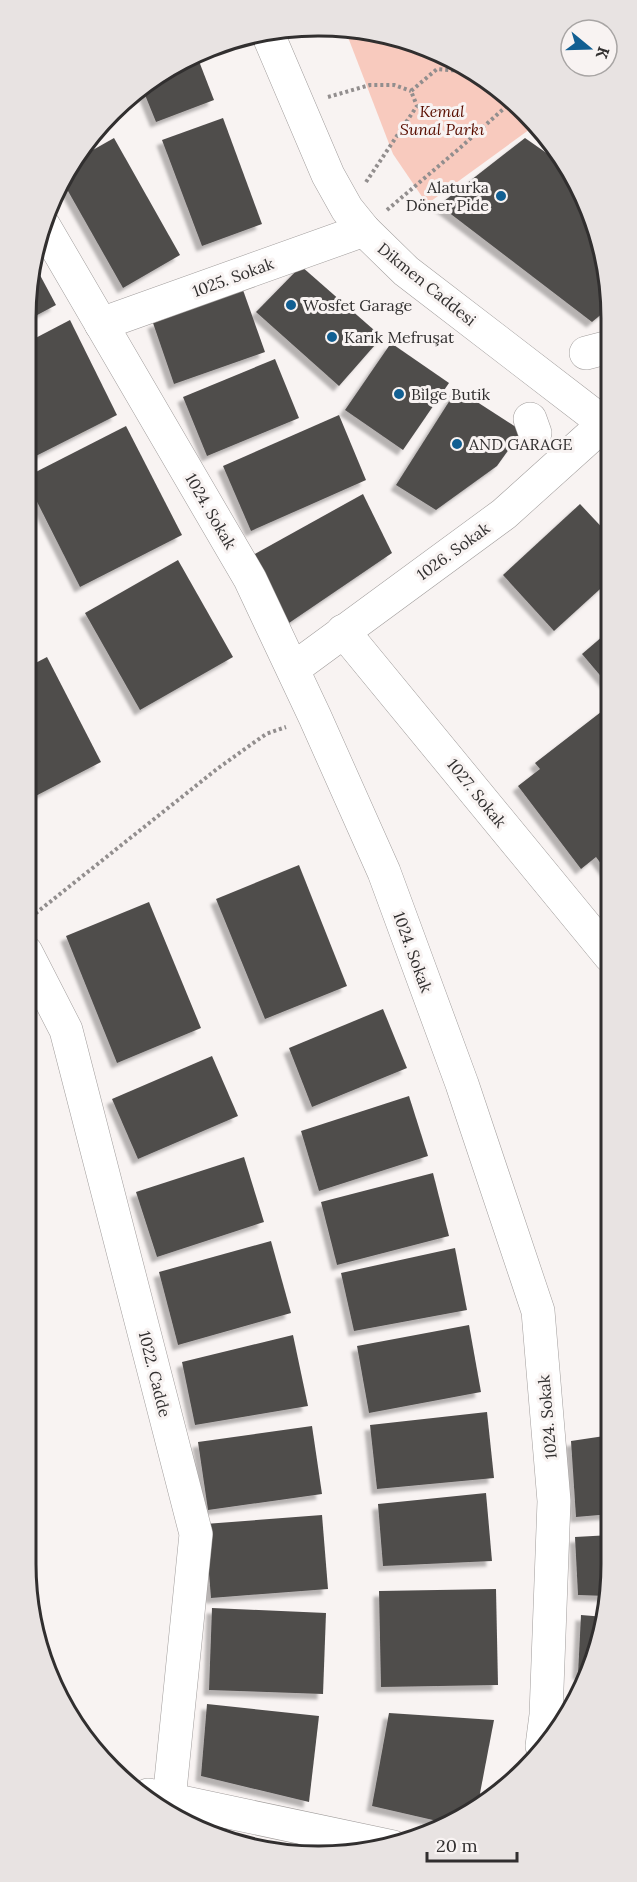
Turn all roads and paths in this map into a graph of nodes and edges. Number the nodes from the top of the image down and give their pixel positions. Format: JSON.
{"nodes":[{"id":1,"x":270,"y":40,"type":"edge"},
{"id":2,"x":451,"y":69,"type":"edge"},
{"id":3,"x":411,"y":91,"type":"junction"},
{"id":4,"x":298,"y":105,"type":"junction"},
{"id":5,"x":506,"y":107,"type":"edge"},
{"id":6,"x":356,"y":219,"type":"junction"},
{"id":7,"x":49,"y":235,"type":"edge"},
{"id":8,"x":101,"y":324,"type":"junction"},
{"id":9,"x":601,"y":418,"type":"edge"},
{"id":10,"x":601,"y":429,"type":"edge"},
{"id":11,"x":343,"y":631,"type":"junction"},
{"id":12,"x":293,"y":669,"type":"junction"},
{"id":13,"x":315,"y":717,"type":"junction"},
{"id":14,"x":36,"y":914,"type":"edge"},
{"id":15,"x":601,"y":945,"type":"edge"},
{"id":16,"x":36,"y":972,"type":"edge"},
{"id":17,"x":544,"y":1734,"type":"edge"},
{"id":18,"x":162,"y":1798,"type":"edge"},
{"id":19,"x":170,"y":1804,"type":"edge"},
{"id":20,"x":367,"y":1842,"type":"edge"}],
"edges":[{"from":1,"to":4,"type":"street","name":"Dikmen Caddesi"},
{"from":2,"to":3,"type":"path"},
{"from":3,"to":4,"type":"path"},
{"from":3,"to":6,"type":"path"},
{"from":4,"to":6,"type":"street","name":"Dikmen Caddesi"},
{"from":5,"to":6,"type":"path"},
{"from":6,"to":8,"type":"street","name":"1025. Sokak"},
{"from":6,"to":9,"type":"street","name":"Dikmen Caddesi"},
{"from":7,"to":8,"type":"street","name":"1024. Sokak"},
{"from":8,"to":12,"type":"street","name":"1024. Sokak"},
{"from":10,"to":11,"type":"street","name":"1026. Sokak"},
{"from":11,"to":12,"type":"street","name":"1026. Sokak"},
{"from":11,"to":15,"type":"street","name":"1027. Sokak"},
{"from":12,"to":13,"type":"street","name":"1024. Sokak"},
{"from":13,"to":14,"type":"path"},
{"from":13,"to":17,"type":"street","name":"1024. Sokak"},
{"from":16,"to":18,"type":"street","name":"1022. Cadde"},
{"from":19,"to":20,"type":"street"}]}
